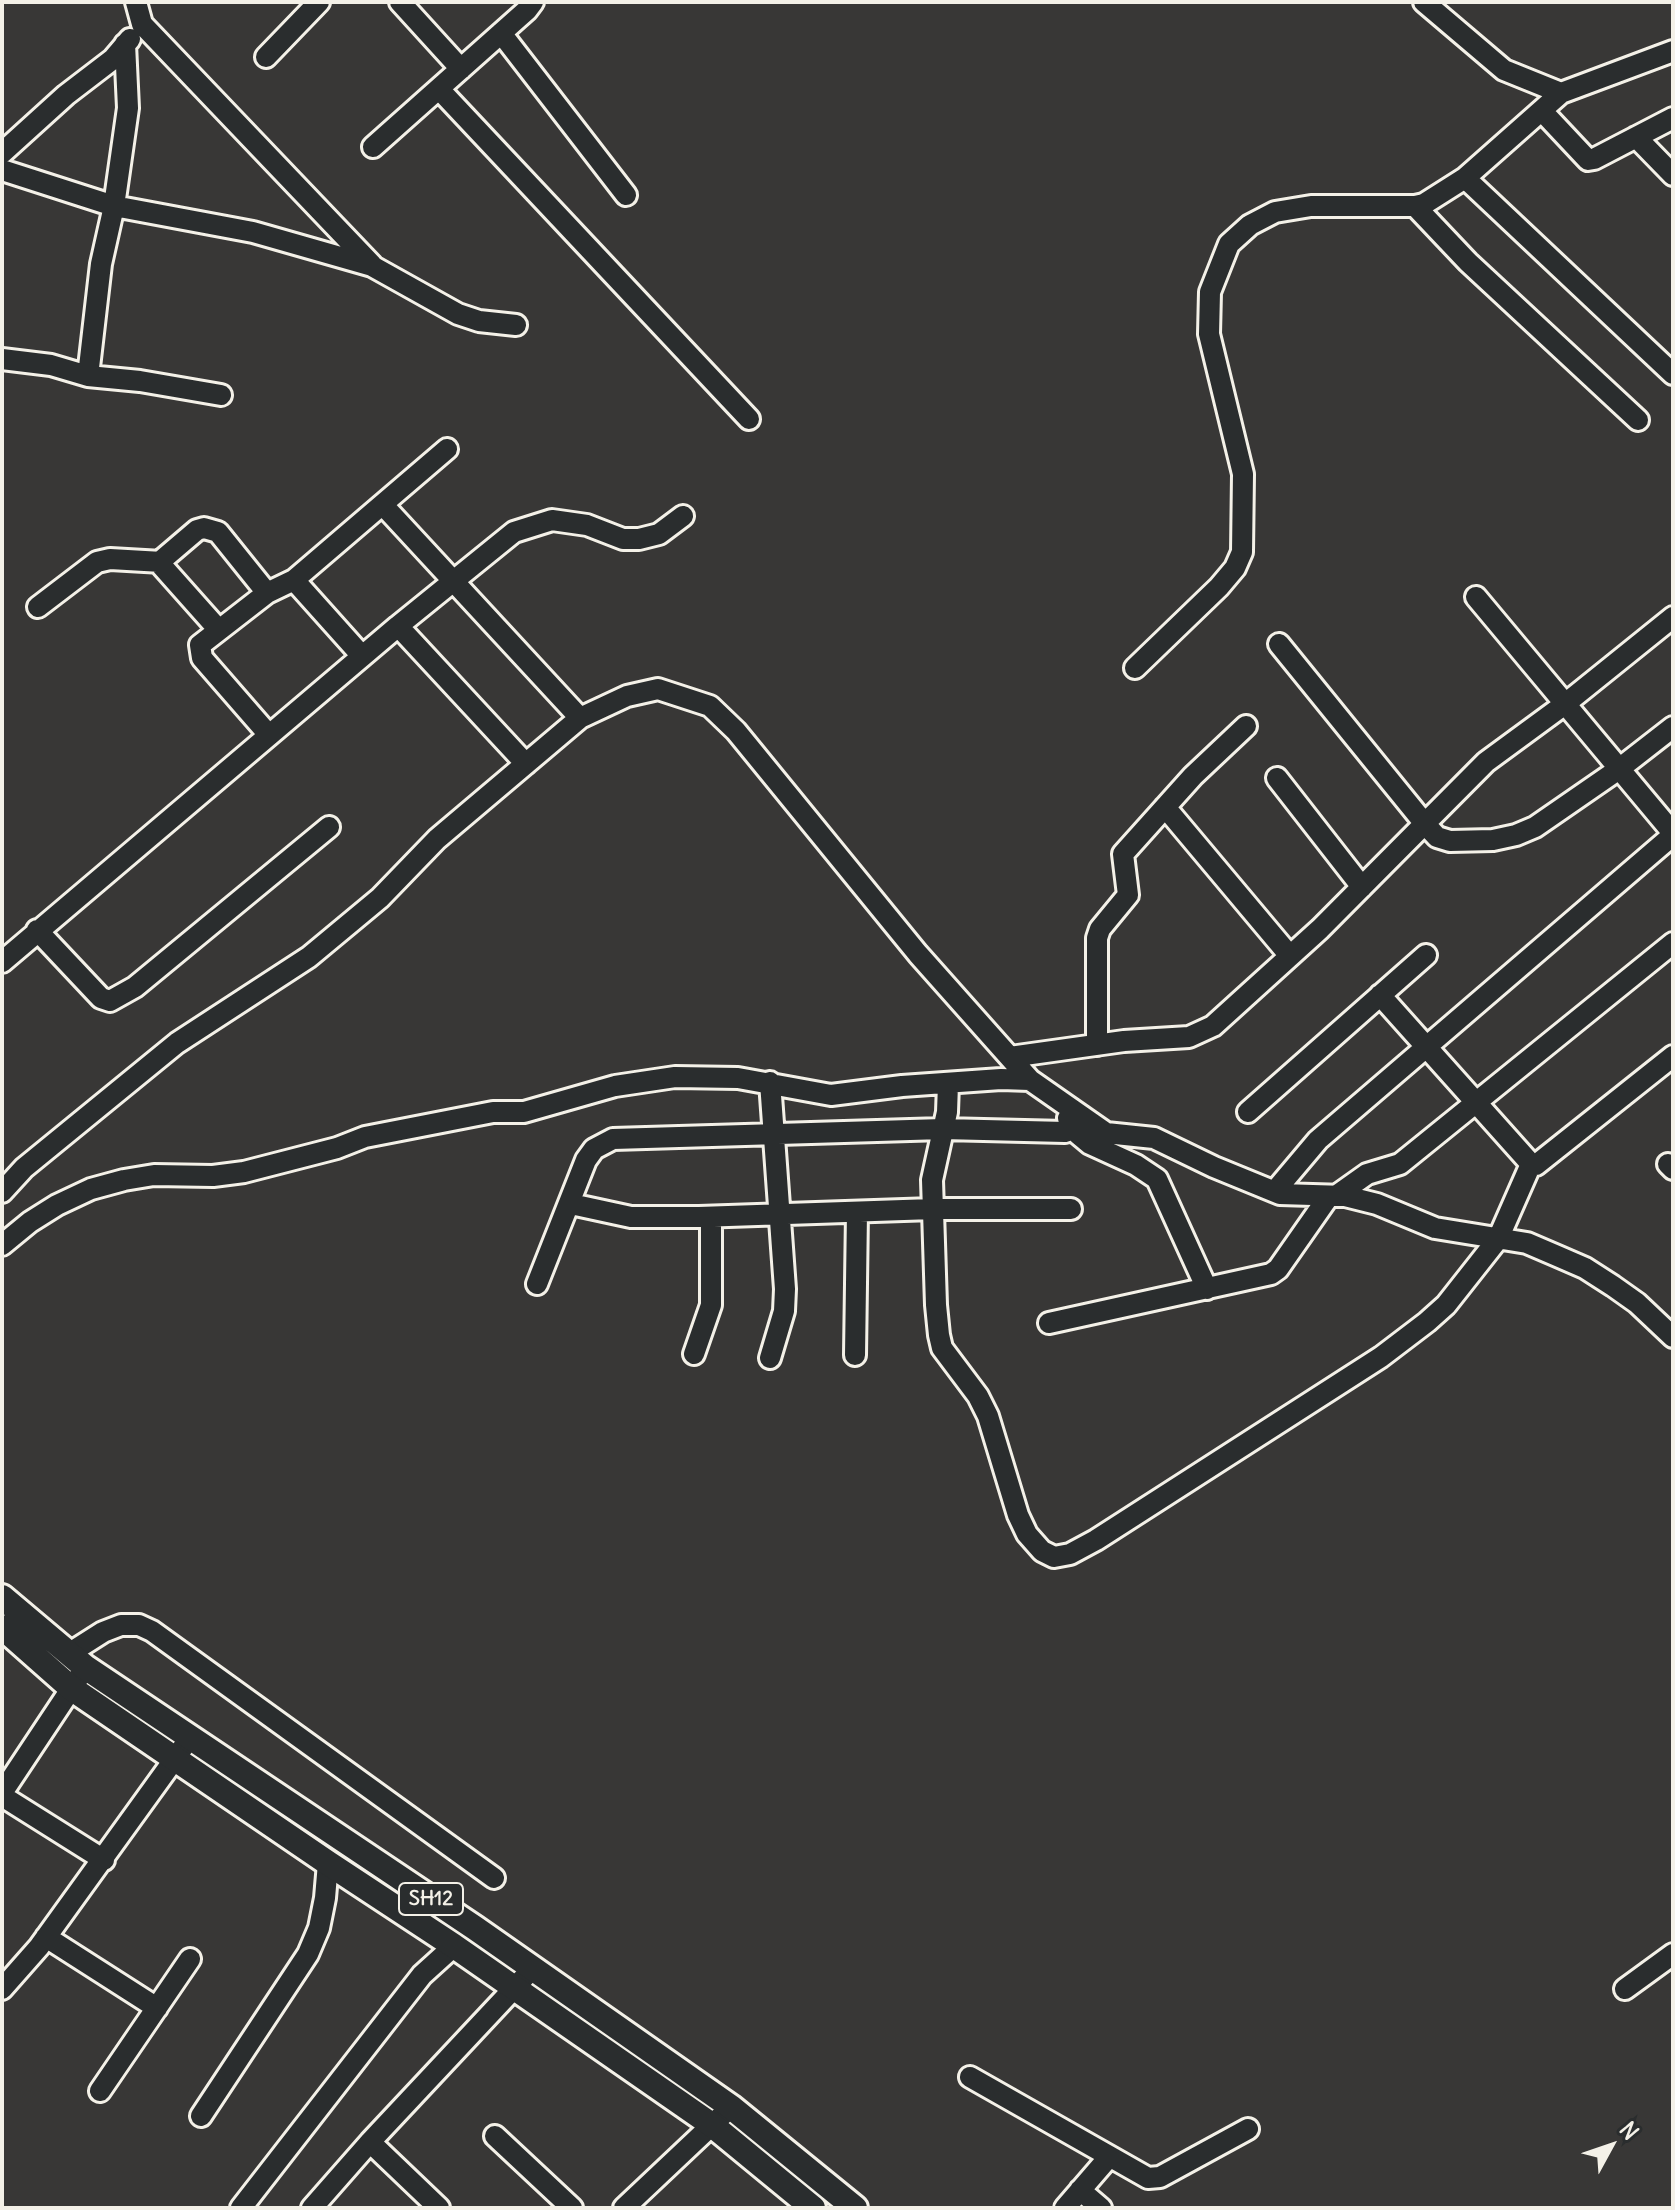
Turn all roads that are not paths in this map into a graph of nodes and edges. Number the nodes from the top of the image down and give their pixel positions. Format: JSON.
{"nodes":[{"id":1,"x":136,"y":2,"type":"edge"},
{"id":2,"x":319,"y":2,"type":"edge"},
{"id":3,"x":400,"y":2,"type":"edge"},
{"id":4,"x":533,"y":2,"type":"edge"},
{"id":5,"x":1429,"y":4,"type":"edge"},
{"id":6,"x":142,"y":24,"type":"junction"},
{"id":7,"x":501,"y":33,"type":"junction"},
{"id":8,"x":125,"y":44,"type":"junction"},
{"id":9,"x":1673,"y":51,"type":"edge"},
{"id":10,"x":266,"y":57,"type":"dead end"},
{"id":11,"x":461,"y":69,"type":"junction"},
{"id":12,"x":439,"y":89,"type":"junction"},
{"id":13,"x":1561,"y":93,"type":"junction"},
{"id":14,"x":1542,"y":111,"type":"junction"},
{"id":15,"x":1673,"y":118,"type":"edge"},
{"id":16,"x":1636,"y":137,"type":"junction"},
{"id":17,"x":373,"y":147,"type":"dead end"},
{"id":18,"x":2,"y":153,"type":"edge"},
{"id":19,"x":2,"y":170,"type":"edge"},
{"id":20,"x":1673,"y":175,"type":"edge"},
{"id":21,"x":1465,"y":178,"type":"junction"},
{"id":22,"x":626,"y":195,"type":"dead end"},
{"id":23,"x":114,"y":206,"type":"junction"},
{"id":24,"x":1415,"y":206,"type":"junction"},
{"id":25,"x":372,"y":266,"type":"junction"},
{"id":26,"x":516,"y":325,"type":"dead end"},
{"id":27,"x":2,"y":359,"type":"edge"},
{"id":28,"x":1673,"y":374,"type":"edge"},
{"id":29,"x":88,"y":376,"type":"junction"},
{"id":30,"x":221,"y":395,"type":"dead end"},
{"id":31,"x":749,"y":419,"type":"dead end"},
{"id":32,"x":1638,"y":420,"type":"dead end"},
{"id":33,"x":447,"y":449,"type":"dead end"},
{"id":34,"x":383,"y":505,"type":"junction"},
{"id":35,"x":683,"y":516,"type":"dead end"},
{"id":36,"x":162,"y":562,"type":"junction"},
{"id":37,"x":294,"y":580,"type":"junction"},
{"id":38,"x":453,"y":582,"type":"junction"},
{"id":39,"x":267,"y":593,"type":"junction"},
{"id":40,"x":1476,"y":597,"type":"dead end"},
{"id":41,"x":38,"y":607,"type":"dead end"},
{"id":42,"x":1673,"y":617,"type":"edge"},
{"id":43,"x":398,"y":626,"type":"junction"},
{"id":44,"x":218,"y":629,"type":"junction"},
{"id":45,"x":1279,"y":644,"type":"dead end"},
{"id":46,"x":362,"y":656,"type":"junction"},
{"id":47,"x":1135,"y":668,"type":"dead end"},
{"id":48,"x":1565,"y":704,"type":"junction"},
{"id":49,"x":580,"y":718,"type":"junction"},
{"id":50,"x":1246,"y":726,"type":"dead end"},
{"id":51,"x":1673,"y":727,"type":"edge"},
{"id":52,"x":269,"y":735,"type":"junction"},
{"id":53,"x":526,"y":764,"type":"junction"},
{"id":54,"x":1619,"y":769,"type":"junction"},
{"id":55,"x":1277,"y":778,"type":"dead end"},
{"id":56,"x":1165,"y":807,"type":"junction"},
{"id":57,"x":1425,"y":824,"type":"junction"},
{"id":58,"x":329,"y":827,"type":"dead end"},
{"id":59,"x":1673,"y":834,"type":"edge"},
{"id":60,"x":1362,"y":887,"type":"junction"},
{"id":61,"x":37,"y":930,"type":"junction"},
{"id":62,"x":1673,"y":943,"type":"edge"},
{"id":63,"x":1426,"y":955,"type":"dead end"},
{"id":64,"x":1290,"y":956,"type":"junction"},
{"id":65,"x":2,"y":962,"type":"edge"},
{"id":66,"x":1380,"y":995,"type":"junction"},
{"id":67,"x":1097,"y":1045,"type":"junction"},
{"id":68,"x":1427,"y":1046,"type":"junction"},
{"id":69,"x":1010,"y":1057,"type":"junction"},
{"id":70,"x":1672,"y":1059,"type":"edge"},
{"id":71,"x":1030,"y":1080,"type":"junction"},
{"id":72,"x":770,"y":1082,"type":"junction"},
{"id":73,"x":948,"y":1084,"type":"junction"},
{"id":74,"x":1059,"y":1100,"type":"junction"},
{"id":75,"x":1475,"y":1102,"type":"junction"},
{"id":76,"x":1248,"y":1112,"type":"dead end"},
{"id":77,"x":943,"y":1129,"type":"junction"},
{"id":78,"x":1074,"y":1129,"type":"junction"},
{"id":79,"x":774,"y":1135,"type":"junction"},
{"id":80,"x":1531,"y":1164,"type":"junction"},
{"id":81,"x":1275,"y":1191,"type":"junction"},
{"id":82,"x":2,"y":1192,"type":"edge"},
{"id":83,"x":1333,"y":1196,"type":"junction"},
{"id":84,"x":571,"y":1204,"type":"junction"},
{"id":85,"x":933,"y":1209,"type":"junction"},
{"id":86,"x":1071,"y":1209,"type":"dead end"},
{"id":87,"x":857,"y":1212,"type":"junction"},
{"id":88,"x":779,"y":1215,"type":"junction"},
{"id":89,"x":711,"y":1217,"type":"junction"},
{"id":90,"x":1498,"y":1239,"type":"junction"},
{"id":91,"x":2,"y":1245,"type":"edge"},
{"id":92,"x":537,"y":1284,"type":"dead end"},
{"id":93,"x":1207,"y":1289,"type":"junction"},
{"id":94,"x":1049,"y":1323,"type":"dead end"},
{"id":95,"x":1673,"y":1337,"type":"edge"},
{"id":96,"x":694,"y":1354,"type":"dead end"},
{"id":97,"x":855,"y":1355,"type":"dead end"},
{"id":98,"x":770,"y":1358,"type":"dead end"},
{"id":99,"x":2,"y":1597,"type":"edge"},
{"id":100,"x":2,"y":1627,"type":"edge"},
{"id":101,"x":78,"y":1660,"type":"junction"},
{"id":102,"x":71,"y":1688,"type":"junction"},
{"id":103,"x":189,"y":1739,"type":"junction"},
{"id":104,"x":175,"y":1760,"type":"junction"},
{"id":105,"x":2,"y":1795,"type":"edge"},
{"id":106,"x":104,"y":1860,"type":"junction"},
{"id":107,"x":328,"y":1863,"type":"junction"},
{"id":108,"x":494,"y":1878,"type":"dead end"},
{"id":109,"x":46,"y":1937,"type":"junction"},
{"id":110,"x":454,"y":1946,"type":"junction"},
{"id":111,"x":1673,"y":1954,"type":"edge"},
{"id":112,"x":190,"y":1959,"type":"dead end"},
{"id":113,"x":533,"y":1968,"type":"junction"},
{"id":114,"x":5,"y":1978,"type":"edge"},
{"id":115,"x":514,"y":1988,"type":"junction"},
{"id":116,"x":1625,"y":1989,"type":"dead end"},
{"id":117,"x":157,"y":2008,"type":"junction"},
{"id":118,"x":970,"y":2077,"type":"dead end"},
{"id":119,"x":100,"y":2091,"type":"dead end"},
{"id":120,"x":731,"y":2107,"type":"junction"},
{"id":121,"x":201,"y":2116,"type":"dead end"},
{"id":122,"x":712,"y":2125,"type":"junction"},
{"id":123,"x":1248,"y":2129,"type":"dead end"},
{"id":124,"x":495,"y":2136,"type":"dead end"},
{"id":125,"x":370,"y":2142,"type":"junction"},
{"id":126,"x":1109,"y":2157,"type":"junction"},
{"id":127,"x":1080,"y":2190,"type":"junction"},
{"id":128,"x":241,"y":2208,"type":"edge"},
{"id":129,"x":312,"y":2208,"type":"edge"},
{"id":130,"x":439,"y":2208,"type":"edge"},
{"id":131,"x":572,"y":2208,"type":"edge"},
{"id":132,"x":624,"y":2208,"type":"edge"},
{"id":133,"x":813,"y":2208,"type":"edge"},
{"id":134,"x":855,"y":2208,"type":"edge"},
{"id":135,"x":1065,"y":2208,"type":"edge"},
{"id":136,"x":1101,"y":2208,"type":"edge"}],
"edges":[{"from":1,"to":6,"type":"street"},
{"from":2,"to":10,"type":"street"},
{"from":3,"to":11,"type":"street"},
{"from":4,"to":7,"type":"street"},
{"from":5,"to":13,"type":"street"},
{"from":6,"to":8,"type":"street"},
{"from":6,"to":25,"type":"street"},
{"from":7,"to":11,"type":"street"},
{"from":7,"to":22,"type":"street"},
{"from":8,"to":18,"type":"street"},
{"from":8,"to":23,"type":"street"},
{"from":9,"to":13,"type":"street"},
{"from":11,"to":12,"type":"street"},
{"from":12,"to":17,"type":"street"},
{"from":12,"to":31,"type":"street"},
{"from":13,"to":14,"type":"street"},
{"from":14,"to":16,"type":"street"},
{"from":14,"to":21,"type":"street"},
{"from":15,"to":16,"type":"street"},
{"from":16,"to":20,"type":"street"},
{"from":19,"to":23,"type":"street"},
{"from":21,"to":24,"type":"street"},
{"from":21,"to":28,"type":"street"},
{"from":23,"to":25,"type":"street"},
{"from":23,"to":29,"type":"street"},
{"from":24,"to":32,"type":"street"},
{"from":24,"to":47,"type":"street"},
{"from":25,"to":26,"type":"street"},
{"from":27,"to":29,"type":"street"},
{"from":29,"to":30,"type":"street"},
{"from":33,"to":34,"type":"street"},
{"from":34,"to":37,"type":"street"},
{"from":34,"to":38,"type":"street"},
{"from":35,"to":38,"type":"street"},
{"from":36,"to":39,"type":"street"},
{"from":36,"to":41,"type":"street"},
{"from":36,"to":44,"type":"street"},
{"from":37,"to":39,"type":"street"},
{"from":37,"to":46,"type":"street"},
{"from":38,"to":43,"type":"street"},
{"from":38,"to":49,"type":"street"},
{"from":39,"to":44,"type":"street"},
{"from":40,"to":48,"type":"street"},
{"from":42,"to":48,"type":"street"},
{"from":43,"to":46,"type":"street"},
{"from":43,"to":53,"type":"street"},
{"from":44,"to":52,"type":"street"},
{"from":45,"to":57,"type":"street"},
{"from":46,"to":52,"type":"street"},
{"from":48,"to":54,"type":"street"},
{"from":48,"to":57,"type":"street"},
{"from":49,"to":53,"type":"street"},
{"from":49,"to":69,"type":"street"},
{"from":50,"to":56,"type":"street"},
{"from":51,"to":54,"type":"street"},
{"from":52,"to":61,"type":"street"},
{"from":53,"to":82,"type":"street"},
{"from":54,"to":57,"type":"street"},
{"from":54,"to":59,"type":"street"},
{"from":55,"to":60,"type":"street"},
{"from":56,"to":64,"type":"street"},
{"from":56,"to":67,"type":"street"},
{"from":57,"to":60,"type":"street"},
{"from":58,"to":61,"type":"street"},
{"from":59,"to":68,"type":"street"},
{"from":60,"to":64,"type":"street"},
{"from":61,"to":65,"type":"street"},
{"from":62,"to":75,"type":"street"},
{"from":63,"to":66,"type":"street"},
{"from":64,"to":67,"type":"street"},
{"from":66,"to":68,"type":"street"},
{"from":66,"to":76,"type":"street"},
{"from":67,"to":69,"type":"street"},
{"from":68,"to":75,"type":"street"},
{"from":68,"to":81,"type":"street"},
{"from":69,"to":71,"type":"street"},
{"from":70,"to":80,"type":"street"},
{"from":71,"to":73,"type":"street"},
{"from":71,"to":74,"type":"street"},
{"from":72,"to":73,"type":"street"},
{"from":72,"to":79,"type":"street"},
{"from":72,"to":91,"type":"street"},
{"from":73,"to":77,"type":"street"},
{"from":74,"to":78,"type":"street"},
{"from":74,"to":81,"type":"street"},
{"from":75,"to":80,"type":"street"},
{"from":75,"to":83,"type":"street"},
{"from":77,"to":78,"type":"street"},
{"from":77,"to":79,"type":"street"},
{"from":77,"to":85,"type":"street"},
{"from":78,"to":93,"type":"street"},
{"from":79,"to":84,"type":"street"},
{"from":79,"to":88,"type":"street"},
{"from":80,"to":90,"type":"street"},
{"from":81,"to":83,"type":"street"},
{"from":83,"to":90,"type":"street"},
{"from":83,"to":93,"type":"street"},
{"from":84,"to":89,"type":"street"},
{"from":84,"to":92,"type":"street"},
{"from":85,"to":86,"type":"street"},
{"from":85,"to":87,"type":"street"},
{"from":85,"to":90,"type":"street"},
{"from":87,"to":88,"type":"street"},
{"from":87,"to":97,"type":"street"},
{"from":88,"to":89,"type":"street"},
{"from":88,"to":98,"type":"street"},
{"from":89,"to":96,"type":"street"},
{"from":90,"to":95,"type":"street"},
{"from":93,"to":94,"type":"street"},
{"from":99,"to":101,"type":"main road","number":"SH12"},
{"from":100,"to":102,"type":"main road"},
{"from":101,"to":102,"type":"street"},
{"from":101,"to":103,"type":"main road","number":"SH12"},
{"from":101,"to":108,"type":"street"},
{"from":102,"to":104,"type":"main road"},
{"from":102,"to":105,"type":"street"},
{"from":103,"to":104,"type":"street"},
{"from":103,"to":113,"type":"main road","number":"SH12"},
{"from":104,"to":106,"type":"street"},
{"from":104,"to":107,"type":"main road"},
{"from":105,"to":106,"type":"street"},
{"from":106,"to":109,"type":"street"},
{"from":107,"to":110,"type":"main road"},
{"from":107,"to":121,"type":"street"},
{"from":109,"to":114,"type":"street"},
{"from":109,"to":117,"type":"street"},
{"from":110,"to":115,"type":"main road"},
{"from":110,"to":128,"type":"street"},
{"from":111,"to":116,"type":"street"},
{"from":112,"to":117,"type":"street"},
{"from":113,"to":115,"type":"street"},
{"from":113,"to":120,"type":"main road","number":"SH12"},
{"from":115,"to":122,"type":"main road"},
{"from":115,"to":125,"type":"street"},
{"from":117,"to":119,"type":"street"},
{"from":118,"to":126,"type":"street"},
{"from":120,"to":122,"type":"street"},
{"from":120,"to":134,"type":"main road","number":"SH12"},
{"from":122,"to":132,"type":"street"},
{"from":122,"to":133,"type":"main road"},
{"from":123,"to":126,"type":"street"},
{"from":124,"to":131,"type":"street"},
{"from":125,"to":129,"type":"street"},
{"from":125,"to":130,"type":"street"},
{"from":126,"to":127,"type":"street"},
{"from":127,"to":135,"type":"street"},
{"from":127,"to":136,"type":"street"}]}
